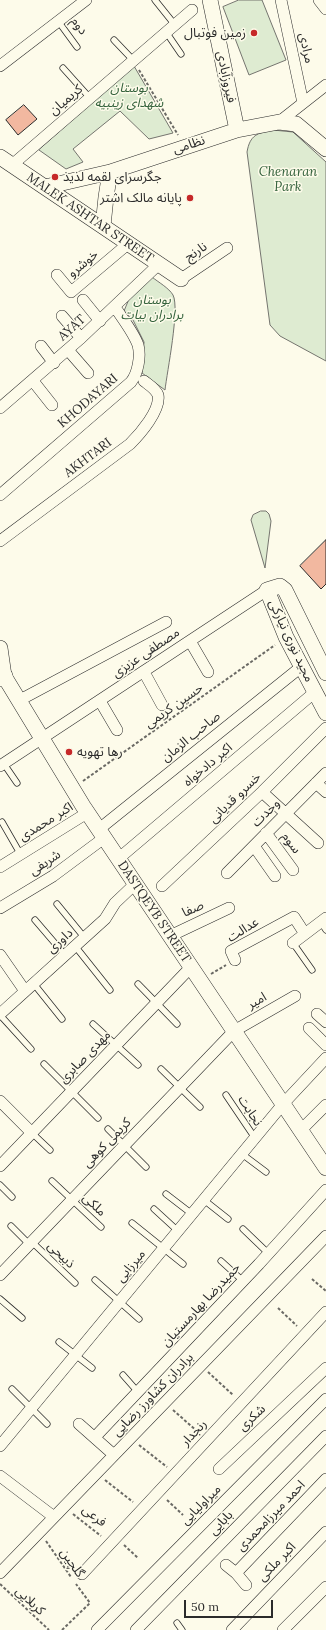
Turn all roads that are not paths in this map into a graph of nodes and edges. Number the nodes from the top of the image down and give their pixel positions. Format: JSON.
{"nodes":[{"id":1,"x":86,"y":0,"type":"edge"},
{"id":2,"x":155,"y":0,"type":"edge"},
{"id":3,"x":210,"y":0,"type":"edge"},
{"id":4,"x":281,"y":0,"type":"edge"},
{"id":5,"x":319,"y":0,"type":"edge"},
{"id":6,"x":326,"y":9,"type":"edge"},
{"id":7,"x":192,"y":10,"type":"dead end"},
{"id":8,"x":58,"y":22,"type":"junction"},
{"id":9,"x":175,"y":24,"type":"junction"},
{"id":10,"x":166,"y":32,"type":"junction"},
{"id":11,"x":114,"y":40,"type":"dead end"},
{"id":12,"x":77,"y":47,"type":"dead end"},
{"id":13,"x":181,"y":54,"type":"dead end"},
{"id":14,"x":133,"y":60,"type":"junction"},
{"id":15,"x":0,"y":66,"type":"edge"},
{"id":16,"x":62,"y":68,"type":"dead end"},
{"id":17,"x":326,"y":85,"type":"edge"},
{"id":18,"x":90,"y":98,"type":"junction"},
{"id":19,"x":303,"y":103,"type":"junction"},
{"id":20,"x":279,"y":122,"type":"junction"},
{"id":21,"x":237,"y":130,"type":"junction"},
{"id":22,"x":326,"y":148,"type":"edge"},
{"id":23,"x":6,"y":161,"type":"edge"},
{"id":24,"x":110,"y":172,"type":"junction"},
{"id":25,"x":45,"y":187,"type":"junction"},
{"id":26,"x":103,"y":226,"type":"junction"},
{"id":27,"x":129,"y":243,"type":"junction"},
{"id":28,"x":227,"y":248,"type":"dead end"},
{"id":29,"x":159,"y":264,"type":"junction"},
{"id":30,"x":57,"y":275,"type":"dead end"},
{"id":31,"x":181,"y":279,"type":"joint"},
{"id":32,"x":83,"y":300,"type":"dead end"},
{"id":33,"x":115,"y":307,"type":"junction"},
{"id":34,"x":62,"y":316,"type":"dead end"},
{"id":35,"x":100,"y":321,"type":"junction"},
{"id":36,"x":81,"y":338,"type":"junction"},
{"id":37,"x":41,"y":346,"type":"dead end"},
{"id":38,"x":68,"y":350,"type":"junction"},
{"id":39,"x":54,"y":362,"type":"junction"},
{"id":40,"x":88,"y":373,"type":"dead end"},
{"id":41,"x":33,"y":381,"type":"junction"},
{"id":42,"x":144,"y":381,"type":"dead end"},
{"id":43,"x":52,"y":405,"type":"dead end"},
{"id":44,"x":0,"y":408,"type":"edge"},
{"id":45,"x":0,"y":495,"type":"edge"},
{"id":46,"x":0,"y":541,"type":"edge"},
{"id":47,"x":267,"y":590,"type":"junction"},
{"id":48,"x":166,"y":622,"type":"dead end"},
{"id":49,"x":190,"y":641,"type":"junction"},
{"id":50,"x":0,"y":648,"type":"edge"},
{"id":51,"x":301,"y":667,"type":"junction"},
{"id":52,"x":144,"y":672,"type":"junction"},
{"id":53,"x":208,"y":672,"type":"dead end"},
{"id":54,"x":326,"y":672,"type":"edge"},
{"id":55,"x":2,"y":677,"type":"edge"},
{"id":56,"x":315,"y":692,"type":"junction"},
{"id":57,"x":18,"y":700,"type":"junction"},
{"id":58,"x":100,"y":701,"type":"junction"},
{"id":59,"x":162,"y":705,"type":"dead end"},
{"id":60,"x":326,"y":713,"type":"edge"},
{"id":61,"x":326,"y":728,"type":"edge"},
{"id":62,"x":117,"y":730,"type":"dead end"},
{"id":63,"x":42,"y":740,"type":"junction"},
{"id":64,"x":2,"y":765,"type":"edge"},
{"id":65,"x":326,"y":773,"type":"edge"},
{"id":66,"x":17,"y":783,"type":"dead end"},
{"id":67,"x":316,"y":783,"type":"junction"},
{"id":68,"x":262,"y":792,"type":"junction"},
{"id":69,"x":326,"y":792,"type":"edge"},
{"id":70,"x":87,"y":813,"type":"junction"},
{"id":71,"x":286,"y":813,"type":"junction"},
{"id":72,"x":2,"y":822,"type":"dead end"},
{"id":73,"x":101,"y":834,"type":"junction"},
{"id":74,"x":266,"y":834,"type":"junction"},
{"id":75,"x":318,"y":843,"type":"dead end"},
{"id":76,"x":254,"y":846,"type":"junction"},
{"id":77,"x":21,"y":855,"type":"junction"},
{"id":78,"x":118,"y":859,"type":"junction"},
{"id":79,"x":0,"y":867,"type":"edge"},
{"id":80,"x":293,"y":870,"type":"dead end"},
{"id":81,"x":226,"y":873,"type":"dead end"},
{"id":82,"x":275,"y":876,"type":"dead end"},
{"id":83,"x":135,"y":884,"type":"junction"},
{"id":84,"x":162,"y":886,"type":"dead end"},
{"id":85,"x":57,"y":904,"type":"dead end"},
{"id":86,"x":0,"y":908,"type":"edge"},
{"id":87,"x":229,"y":908,"type":"dead end"},
{"id":88,"x":35,"y":920,"type":"dead end"},
{"id":89,"x":324,"y":923,"type":"edge"},
{"id":90,"x":304,"y":934,"type":"junction"},
{"id":91,"x":170,"y":936,"type":"junction"},
{"id":92,"x":84,"y":937,"type":"junction"},
{"id":93,"x":293,"y":943,"type":"joint"},
{"id":94,"x":75,"y":946,"type":"junction"},
{"id":95,"x":0,"y":955,"type":"edge"},
{"id":96,"x":65,"y":955,"type":"junction"},
{"id":97,"x":236,"y":960,"type":"road end"},
{"id":98,"x":191,"y":967,"type":"junction"},
{"id":99,"x":312,"y":970,"type":"dead end"},
{"id":100,"x":138,"y":984,"type":"dead end"},
{"id":101,"x":30,"y":988,"type":"junction"},
{"id":102,"x":110,"y":990,"type":"dead end"},
{"id":103,"x":295,"y":996,"type":"dead end"},
{"id":104,"x":157,"y":1003,"type":"junction"},
{"id":105,"x":317,"y":1014,"type":"dead end"},
{"id":106,"x":0,"y":1015,"type":"edge"},
{"id":107,"x":62,"y":1020,"type":"dead end"},
{"id":108,"x":326,"y":1022,"type":"edge"},
{"id":109,"x":93,"y":1024,"type":"dead end"},
{"id":110,"x":177,"y":1024,"type":"dead end"},
{"id":111,"x":309,"y":1028,"type":"dead end"},
{"id":112,"x":234,"y":1031,"type":"junction"},
{"id":113,"x":326,"y":1045,"type":"edge"},
{"id":114,"x":116,"y":1046,"type":"junction"},
{"id":115,"x":31,"y":1049,"type":"dead end"},
{"id":116,"x":326,"y":1058,"type":"edge"},
{"id":117,"x":44,"y":1064,"type":"dead end"},
{"id":118,"x":138,"y":1065,"type":"dead end"},
{"id":119,"x":161,"y":1069,"type":"dead end"},
{"id":120,"x":179,"y":1088,"type":"junction"},
{"id":121,"x":71,"y":1092,"type":"junction"},
{"id":122,"x":226,"y":1096,"type":"dead end"},
{"id":123,"x":0,"y":1101,"type":"edge"},
{"id":124,"x":283,"y":1104,"type":"junction"},
{"id":125,"x":326,"y":1105,"type":"edge"},
{"id":126,"x":200,"y":1107,"type":"dead end"},
{"id":127,"x":98,"y":1118,"type":"dead end"},
{"id":128,"x":108,"y":1128,"type":"dead end"},
{"id":129,"x":300,"y":1130,"type":"junction"},
{"id":130,"x":32,"y":1133,"type":"junction"},
{"id":131,"x":255,"y":1138,"type":"junction"},
{"id":132,"x":124,"y":1145,"type":"junction"},
{"id":133,"x":50,"y":1150,"type":"dead end"},
{"id":134,"x":242,"y":1154,"type":"junction"},
{"id":135,"x":0,"y":1166,"type":"edge"},
{"id":136,"x":146,"y":1167,"type":"dead end"},
{"id":137,"x":326,"y":1168,"type":"edge"},
{"id":138,"x":266,"y":1172,"type":"dead end"},
{"id":139,"x":52,"y":1181,"type":"dead end"},
{"id":140,"x":0,"y":1185,"type":"edge"},
{"id":141,"x":326,"y":1190,"type":"edge"},
{"id":142,"x":166,"y":1194,"type":"dead end"},
{"id":143,"x":12,"y":1197,"type":"dead end"},
{"id":144,"x":72,"y":1200,"type":"junction"},
{"id":145,"x":204,"y":1200,"type":"junction"},
{"id":146,"x":154,"y":1209,"type":"dead end"},
{"id":147,"x":192,"y":1214,"type":"junction"},
{"id":148,"x":228,"y":1219,"type":"dead end"},
{"id":149,"x":132,"y":1223,"type":"dead end"},
{"id":150,"x":11,"y":1226,"type":"dead end"},
{"id":151,"x":101,"y":1227,"type":"dead end"},
{"id":152,"x":243,"y":1229,"type":"dead end"},
{"id":153,"x":178,"y":1231,"type":"junction"},
{"id":154,"x":326,"y":1236,"type":"edge"},
{"id":155,"x":31,"y":1243,"type":"junction"},
{"id":156,"x":164,"y":1248,"type":"junction"},
{"id":157,"x":268,"y":1253,"type":"junction"},
{"id":158,"x":221,"y":1261,"type":"dead end"},
{"id":159,"x":183,"y":1264,"type":"dead end"},
{"id":160,"x":2,"y":1269,"type":"edge"},
{"id":161,"x":95,"y":1280,"type":"dead end"},
{"id":162,"x":243,"y":1281,"type":"junction"},
{"id":163,"x":75,"y":1283,"type":"dead end"},
{"id":164,"x":0,"y":1299,"type":"edge"},
{"id":165,"x":120,"y":1302,"type":"junction"},
{"id":166,"x":326,"y":1312,"type":"edge"},
{"id":167,"x":22,"y":1318,"type":"dead end"},
{"id":168,"x":139,"y":1319,"type":"dead end"},
{"id":169,"x":59,"y":1342,"type":"dead end"},
{"id":170,"x":75,"y":1355,"type":"junction"},
{"id":171,"x":92,"y":1368,"type":"dead end"},
{"id":172,"x":326,"y":1368,"type":"edge"},
{"id":173,"x":123,"y":1375,"type":"dead end"},
{"id":174,"x":12,"y":1389,"type":"dead end"},
{"id":175,"x":138,"y":1392,"type":"junction"},
{"id":176,"x":326,"y":1399,"type":"edge"},
{"id":177,"x":32,"y":1408,"type":"junction"},
{"id":178,"x":47,"y":1424,"type":"dead end"},
{"id":179,"x":79,"y":1424,"type":"dead end"},
{"id":180,"x":326,"y":1436,"type":"edge"},
{"id":181,"x":95,"y":1437,"type":"junction"},
{"id":182,"x":0,"y":1446,"type":"edge"},
{"id":183,"x":114,"y":1455,"type":"junction"},
{"id":184,"x":219,"y":1469,"type":"dead end"},
{"id":185,"x":0,"y":1476,"type":"edge"},
{"id":186,"x":326,"y":1479,"type":"edge"},
{"id":187,"x":54,"y":1517,"type":"junction"},
{"id":188,"x":326,"y":1532,"type":"edge"},
{"id":189,"x":226,"y":1565,"type":"dead end"},
{"id":190,"x":0,"y":1573,"type":"edge"},
{"id":191,"x":236,"y":1573,"type":"junction"},
{"id":192,"x":82,"y":1574,"type":"dead end"},
{"id":193,"x":246,"y":1585,"type":"dead end"},
{"id":194,"x":326,"y":1586,"type":"edge"},
{"id":195,"x":176,"y":1623,"type":"dead end"},
{"id":196,"x":97,"y":1630,"type":"edge"},
{"id":197,"x":136,"y":1630,"type":"edge"},
{"id":198,"x":182,"y":1630,"type":"edge"},
{"id":199,"x":232,"y":1630,"type":"edge"},
{"id":200,"x":283,"y":1630,"type":"edge"}],
"edges":[{"from":1,"to":8,"type":"street"},
{"from":2,"to":9,"type":"lane"},
{"from":3,"to":21,"type":"street","name":"فیروزآبادی"},
{"from":4,"to":19,"type":"street","name":"مرادی"},
{"from":5,"to":6,"type":"street"},
{"from":7,"to":9,"type":"street","name":"کریمیان"},
{"from":8,"to":12,"type":"lane","name":"دوم"},
{"from":8,"to":15,"type":"street"},
{"from":9,"to":10,"type":"street","name":"کریمیان"},
{"from":10,"to":13,"type":"lane"},
{"from":10,"to":14,"type":"street","name":"کریمیان"},
{"from":11,"to":14,"type":"lane"},
{"from":14,"to":18,"type":"street","name":"کریمیان"},
{"from":16,"to":18,"type":"lane"},
{"from":17,"to":19,"type":"street"},
{"from":18,"to":23,"type":"street","name":"کریمیان"},
{"from":19,"to":20,"type":"street"},
{"from":20,"to":21,"type":"street","name":"نظامی"},
{"from":20,"to":22,"type":"street","name":"نظامی"},
{"from":21,"to":24,"type":"street","name":"نظامی"},
{"from":23,"to":25,"type":"street","name":"MALEK ASHTAR STREET"},
{"from":24,"to":25,"type":"street","name":"نظامی"},
{"from":24,"to":26,"type":"street"},
{"from":25,"to":26,"type":"street","name":"MALEK ASHTAR STREET"},
{"from":26,"to":27,"type":"street","name":"MALEK ASHTAR STREET"},
{"from":27,"to":29,"type":"street","name":"MALEK ASHTAR STREET"},
{"from":27,"to":30,"type":"street","name":"خوشرو"},
{"from":28,"to":31,"type":"street","name":"نارنج"},
{"from":29,"to":31,"type":"street","name":"MALEK ASHTAR STREET"},
{"from":29,"to":33,"type":"street","name":"AYAT"},
{"from":32,"to":35,"type":"street"},
{"from":33,"to":35,"type":"street","name":"AYAT"},
{"from":33,"to":45,"type":"street","name":"KHODAYARI"},
{"from":34,"to":36,"type":"street"},
{"from":35,"to":36,"type":"street","name":"AYAT"},
{"from":36,"to":38,"type":"street","name":"AYAT"},
{"from":37,"to":39,"type":"street"},
{"from":38,"to":39,"type":"street","name":"AYAT"},
{"from":38,"to":40,"type":"street"},
{"from":39,"to":41,"type":"street","name":"AYAT"},
{"from":41,"to":43,"type":"street"},
{"from":41,"to":44,"type":"street","name":"AYAT"},
{"from":42,"to":46,"type":"street","name":"AKHTARI"},
{"from":47,"to":49,"type":"street","name":"مصطفی عزیزی"},
{"from":47,"to":51,"type":"street","name":"مجید نوری نیارکی"},
{"from":47,"to":54,"type":"street","name":"مجید نوری نیارکی"},
{"from":48,"to":57,"type":"street"},
{"from":49,"to":52,"type":"street","name":"مصطفی عزیزی"},
{"from":49,"to":53,"type":"street"},
{"from":50,"to":55,"type":"street","name":"DASTQEYB STREET"},
{"from":51,"to":56,"type":"street","name":"مجید نوری نیارکی"},
{"from":51,"to":73,"type":"street","name":"صاحب الزمان"},
{"from":52,"to":58,"type":"street","name":"مصطفی عزیزی"},
{"from":52,"to":59,"type":"street"},
{"from":55,"to":57,"type":"street","name":"DASTQEYB STREET"},
{"from":56,"to":60,"type":"street","name":"مجید نوری نیارکی"},
{"from":56,"to":78,"type":"street","name":"اکبر دادخواه"},
{"from":57,"to":63,"type":"street","name":"DASTQEYB STREET"},
{"from":58,"to":62,"type":"street"},
{"from":58,"to":63,"type":"street","name":"مصطفی عزیزی"},
{"from":61,"to":68,"type":"street","name":"خسرو قدیانی"},
{"from":63,"to":64,"type":"street","name":"مصطفی عزیزی"},
{"from":63,"to":70,"type":"street","name":"DASTQEYB STREET"},
{"from":64,"to":66,"type":"lane"},
{"from":65,"to":67,"type":"street","name":"وحدت"},
{"from":67,"to":69,"type":"street"},
{"from":67,"to":71,"type":"street","name":"وحدت"},
{"from":68,"to":71,"type":"street"},
{"from":68,"to":84,"type":"street","name":"خسرو قدیانی"},
{"from":70,"to":73,"type":"street","name":"DASTQEYB STREET"},
{"from":70,"to":77,"type":"street","name":"اکبر محمدی"},
{"from":71,"to":74,"type":"street","name":"وحدت"},
{"from":71,"to":75,"type":"street"},
{"from":72,"to":77,"type":"lane"},
{"from":73,"to":78,"type":"street","name":"DASTQEYB STREET"},
{"from":73,"to":86,"type":"street","name":"شریفی"},
{"from":74,"to":76,"type":"street","name":"وحدت"},
{"from":74,"to":80,"type":"street","name":"سوم"},
{"from":76,"to":81,"type":"street","name":"وحدت"},
{"from":76,"to":82,"type":"street"},
{"from":77,"to":79,"type":"street","name":"اکبر محمدی"},
{"from":78,"to":83,"type":"street","name":"DASTQEYB STREET"},
{"from":83,"to":91,"type":"street","name":"DASTQEYB STREET"},
{"from":83,"to":92,"type":"street","name":"داوری"},
{"from":85,"to":92,"type":"lane"},
{"from":87,"to":91,"type":"street","name":"صفا"},
{"from":88,"to":96,"type":"lane"},
{"from":89,"to":90,"type":"street"},
{"from":90,"to":93,"type":"street"},
{"from":90,"to":97,"type":"street","name":"عدالت"},
{"from":91,"to":98,"type":"street","name":"DASTQEYB STREET"},
{"from":92,"to":94,"type":"street","name":"داوری"},
{"from":93,"to":99,"type":"lane"},
{"from":94,"to":96,"type":"street","name":"داوری"},
{"from":94,"to":102,"type":"lane"},
{"from":95,"to":101,"type":"street"},
{"from":96,"to":101,"type":"street","name":"داوری"},
{"from":98,"to":104,"type":"street","name":"مهدی صابری"},
{"from":98,"to":112,"type":"street","name":"DASTQEYB STREET"},
{"from":100,"to":104,"type":"lane"},
{"from":101,"to":106,"type":"street","name":"داوری"},
{"from":101,"to":107,"type":"lane"},
{"from":103,"to":112,"type":"street","name":"امیر"},
{"from":104,"to":110,"type":"lane"},
{"from":104,"to":114,"type":"street","name":"مهدی صابری"},
{"from":105,"to":108,"type":"street"},
{"from":106,"to":115,"type":"lane"},
{"from":109,"to":114,"type":"lane"},
{"from":111,"to":113,"type":"street"},
{"from":112,"to":120,"type":"street","name":"کریمی کوهی"},
{"from":112,"to":124,"type":"street","name":"DASTQEYB STREET"},
{"from":114,"to":118,"type":"lane"},
{"from":114,"to":121,"type":"street","name":"مهدی صابری"},
{"from":116,"to":124,"type":"street","name":"میرزایی"},
{"from":117,"to":121,"type":"lane"},
{"from":119,"to":120,"type":"lane"},
{"from":120,"to":126,"type":"lane"},
{"from":120,"to":132,"type":"street","name":"کریمی کوهی"},
{"from":121,"to":127,"type":"lane"},
{"from":121,"to":130,"type":"street","name":"مهدی صابری"},
{"from":122,"to":131,"type":"lane","name":"نجابت"},
{"from":123,"to":130,"type":"street"},
{"from":124,"to":129,"type":"street","name":"DASTQEYB STREET"},
{"from":124,"to":131,"type":"street","name":"میرزایی"},
{"from":125,"to":129,"type":"street"},
{"from":128,"to":132,"type":"lane"},
{"from":129,"to":137,"type":"street","name":"DASTQEYB STREET"},
{"from":130,"to":133,"type":"lane"},
{"from":130,"to":135,"type":"street","name":"مهدی صابری"},
{"from":131,"to":134,"type":"street","name":"میرزایی"},
{"from":132,"to":136,"type":"lane"},
{"from":132,"to":144,"type":"street","name":"کریمی کوهی"},
{"from":134,"to":138,"type":"lane"},
{"from":134,"to":145,"type":"street","name":"میرزایی"},
{"from":139,"to":144,"type":"lane","name":"ملکی"},
{"from":140,"to":143,"type":"lane"},
{"from":141,"to":157,"type":"street","name":"حمیدرضا بهارمستیان"},
{"from":142,"to":147,"type":"lane"},
{"from":144,"to":151,"type":"lane","name":"ملکی"},
{"from":144,"to":155,"type":"street","name":"کریمی کوهی"},
{"from":145,"to":147,"type":"street","name":"میرزایی"},
{"from":145,"to":148,"type":"lane"},
{"from":146,"to":153,"type":"lane"},
{"from":147,"to":153,"type":"street","name":"میرزایی"},
{"from":149,"to":156,"type":"lane"},
{"from":150,"to":155,"type":"lane","name":"ذبیحی"},
{"from":152,"to":157,"type":"lane"},
{"from":153,"to":156,"type":"street","name":"میرزایی"},
{"from":154,"to":183,"type":"street","name":"برادران کشاورز رضایی"},
{"from":155,"to":160,"type":"street","name":"کریمی کوهی"},
{"from":155,"to":163,"type":"lane","name":"ذبیحی"},
{"from":156,"to":159,"type":"lane"},
{"from":156,"to":165,"type":"street","name":"میرزایی"},
{"from":157,"to":162,"type":"street","name":"حمیدرضا بهارمستیان"},
{"from":158,"to":162,"type":"lane"},
{"from":161,"to":165,"type":"lane"},
{"from":162,"to":175,"type":"street","name":"حمیدرضا بهارمستیان"},
{"from":164,"to":167,"type":"lane"},
{"from":165,"to":168,"type":"lane"},
{"from":165,"to":170,"type":"street","name":"میرزایی"},
{"from":166,"to":192,"type":"street","name":"رنجدار"},
{"from":169,"to":170,"type":"lane"},
{"from":170,"to":171,"type":"lane"},
{"from":170,"to":177,"type":"street","name":"میرزایی"},
{"from":172,"to":184,"type":"street","name":"شکری"},
{"from":173,"to":175,"type":"lane"},
{"from":174,"to":177,"type":"lane"},
{"from":175,"to":181,"type":"street","name":"حمیدرضا بهارمستیان"},
{"from":176,"to":196,"type":"street","name":"میراولیایی"},
{"from":177,"to":178,"type":"lane"},
{"from":177,"to":182,"type":"street","name":"میرزایی"},
{"from":179,"to":181,"type":"street"},
{"from":180,"to":197,"type":"street","name":"بابایی"},
{"from":181,"to":183,"type":"street"},
{"from":183,"to":187,"type":"street","name":"برادران کشاورز رضایی"},
{"from":185,"to":187,"type":"street"},
{"from":186,"to":191,"type":"street","name":"احمد میرزامحمدی"},
{"from":187,"to":190,"type":"street","name":"برادران کشاورز رضایی"},
{"from":188,"to":199,"type":"street","name":"اکبر ملکی"},
{"from":189,"to":191,"type":"street"},
{"from":191,"to":193,"type":"street"},
{"from":194,"to":200,"type":"street"},
{"from":195,"to":198,"type":"lane"}]}
